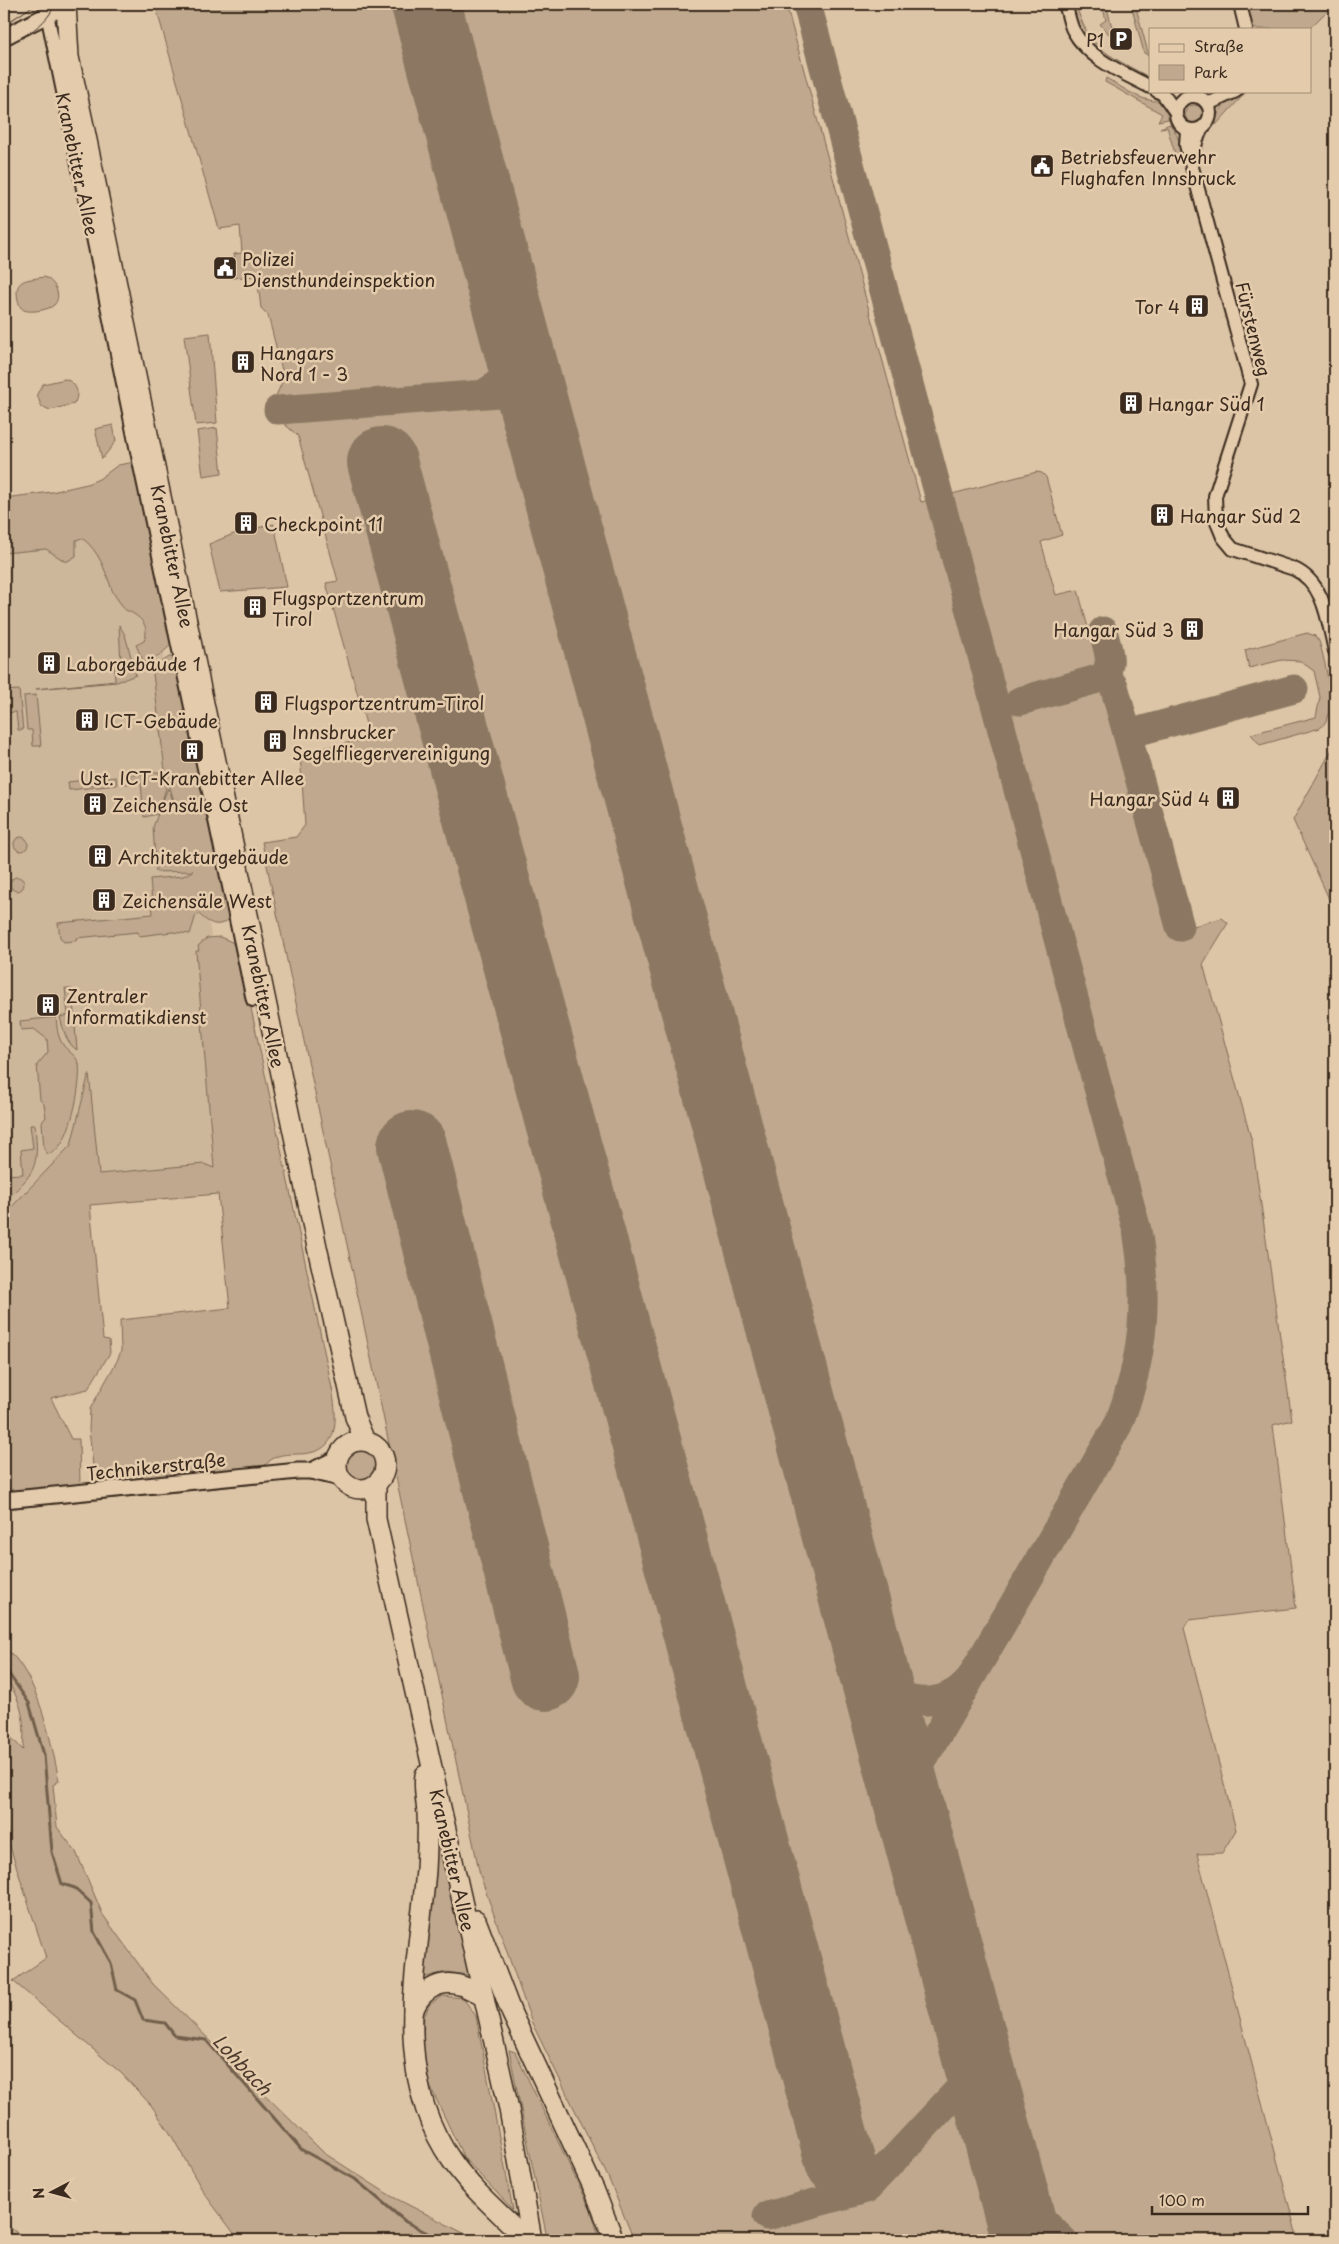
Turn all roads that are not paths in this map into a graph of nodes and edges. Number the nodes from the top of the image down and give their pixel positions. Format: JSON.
{"nodes":[{"id":1,"x":70,"y":4,"type":"edge"},
{"id":2,"x":1065,"y":4,"type":"edge"},
{"id":3,"x":1240,"y":4,"type":"edge"},
{"id":4,"x":46,"y":9,"type":"edge"},
{"id":5,"x":1246,"y":28,"type":"edge"},
{"id":6,"x":4,"y":37,"type":"edge"},
{"id":7,"x":1149,"y":86,"type":"edge"},
{"id":8,"x":1160,"y":92,"type":"edge"},
{"id":9,"x":1234,"y":92,"type":"edge"},
{"id":10,"x":1208,"y":104,"type":"junction"},
{"id":11,"x":1176,"y":111,"type":"junction"},
{"id":12,"x":1202,"y":128,"type":"junction"},
{"id":13,"x":1187,"y":130,"type":"junction"},
{"id":14,"x":1191,"y":161,"type":"junction"},
{"id":15,"x":1335,"y":651,"type":"edge"},
{"id":16,"x":253,"y":1000,"type":"dead end"},
{"id":17,"x":350,"y":1448,"type":"junction"},
{"id":18,"x":311,"y":1471,"type":"junction"},
{"id":19,"x":340,"y":1478,"type":"junction"},
{"id":20,"x":376,"y":1484,"type":"junction"},
{"id":21,"x":357,"y":1489,"type":"junction"},
{"id":22,"x":4,"y":1500,"type":"edge"},
{"id":23,"x":376,"y":1519,"type":"junction"},
{"id":24,"x":428,"y":1749,"type":"junction"},
{"id":25,"x":461,"y":1894,"type":"junction"},
{"id":26,"x":484,"y":1997,"type":"junction"},
{"id":27,"x":412,"y":2016,"type":"junction"},
{"id":28,"x":527,"y":2240,"type":"edge"},
{"id":29,"x":532,"y":2240,"type":"edge"},
{"id":30,"x":614,"y":2240,"type":"edge"}],
"edges":[{"from":1,"to":4,"type":"street"},
{"from":1,"to":17,"type":"main road","name":"Kranebitter Allee"},
{"from":2,"to":7,"type":"street"},
{"from":3,"to":5,"type":"street"},
{"from":4,"to":6,"type":"street"},
{"from":4,"to":16,"type":"street","name":"Kranebitter Allee"},
{"from":8,"to":11,"type":"street"},
{"from":9,"to":10,"type":"street"},
{"from":10,"to":11,"type":"street"},
{"from":10,"to":12,"type":"street"},
{"from":11,"to":13,"type":"street"},
{"from":12,"to":13,"type":"street"},
{"from":12,"to":14,"type":"street"},
{"from":13,"to":14,"type":"street","name":"Fürstenweg"},
{"from":14,"to":15,"type":"street","name":"Fürstenweg"},
{"from":17,"to":18,"type":"street","name":"Technikerstraße"},
{"from":17,"to":19,"type":"main road"},
{"from":17,"to":20,"type":"main road"},
{"from":18,"to":19,"type":"street","name":"Technikerstraße"},
{"from":18,"to":22,"type":"street","name":"Technikerstraße"},
{"from":19,"to":21,"type":"main road"},
{"from":20,"to":21,"type":"main road"},
{"from":20,"to":23,"type":"main road","name":"Kranebitter Allee"},
{"from":21,"to":23,"type":"main road","name":"Kranebitter Allee"},
{"from":23,"to":24,"type":"main road","name":"Kranebitter Allee"},
{"from":24,"to":25,"type":"main road","name":"Kranebitter Allee"},
{"from":24,"to":27,"type":"main road"},
{"from":25,"to":26,"type":"main road","name":"Kranebitter Allee"},
{"from":25,"to":30,"type":"main road"},
{"from":26,"to":27,"type":"main road"},
{"from":26,"to":29,"type":"main road","name":"Kranebitter Allee"},
{"from":27,"to":28,"type":"main road"}]}
